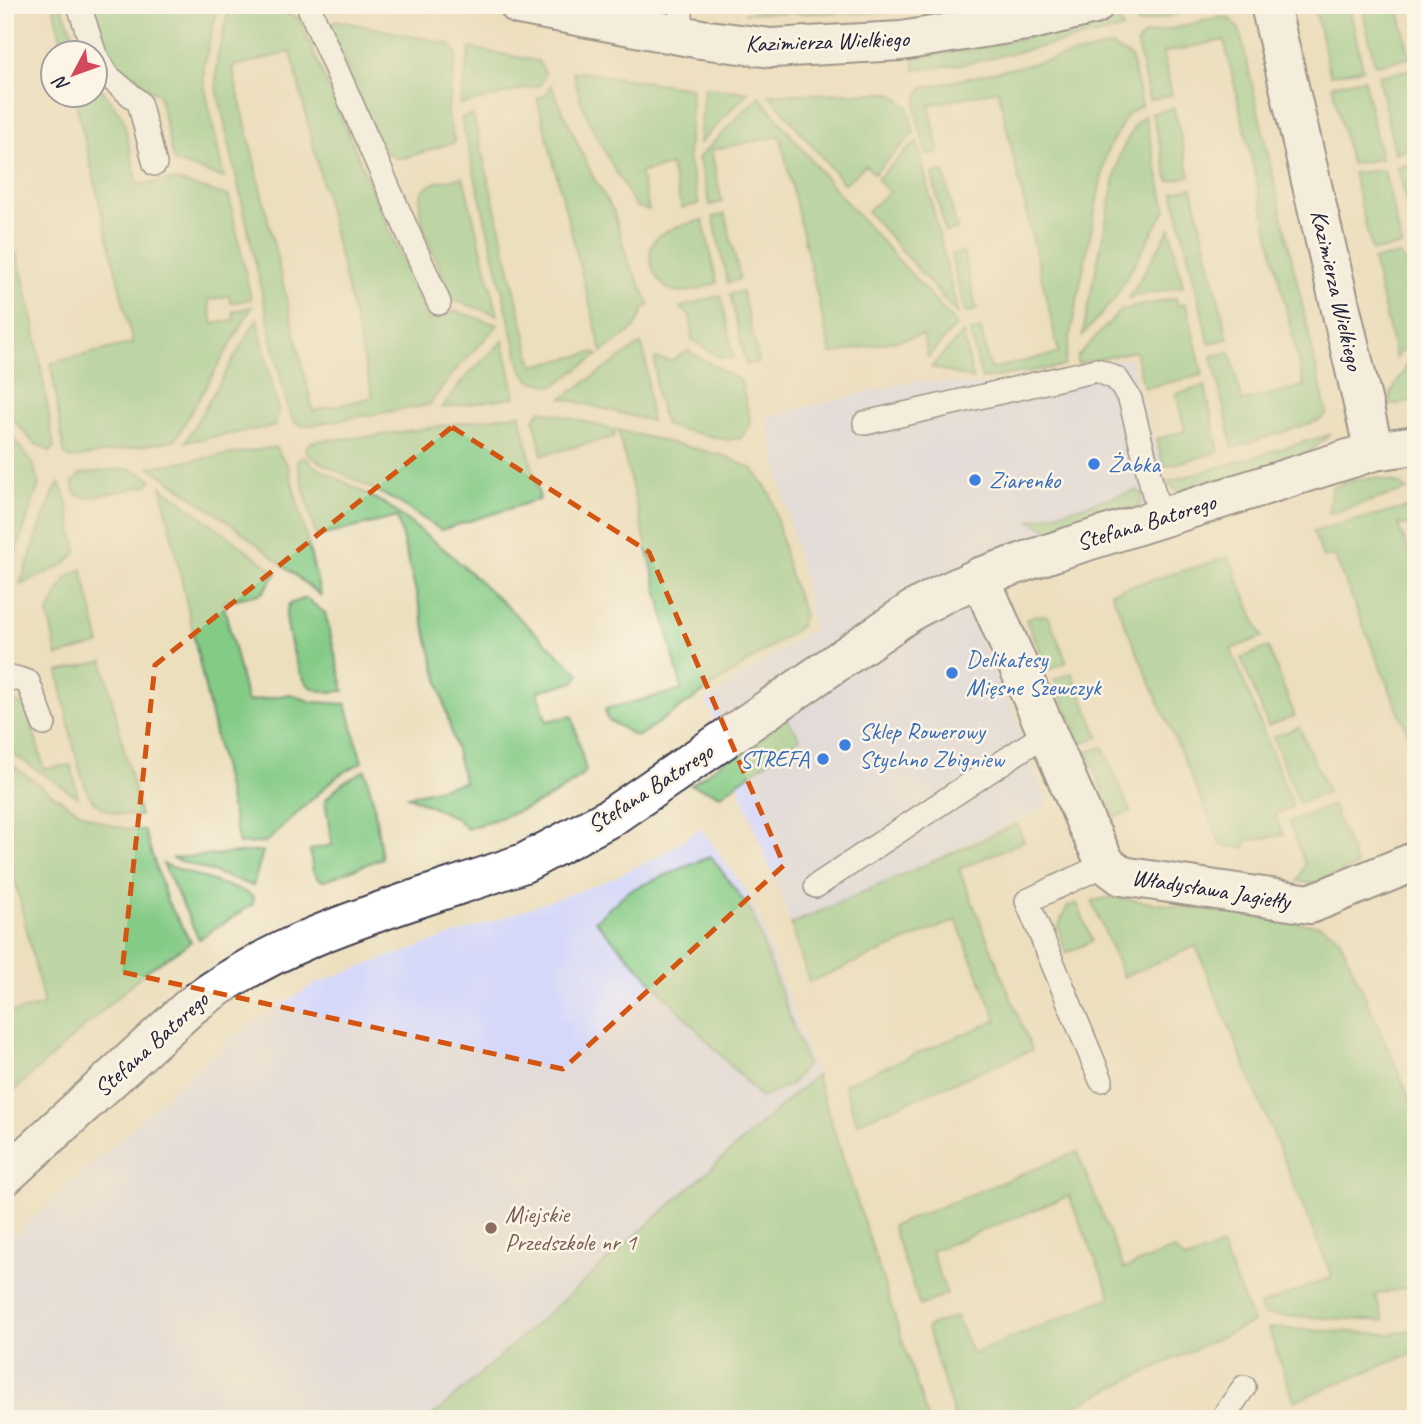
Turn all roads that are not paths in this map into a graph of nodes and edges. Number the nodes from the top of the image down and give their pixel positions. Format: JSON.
{"nodes":[{"id":1,"x":79,"y":5,"type":"edge"},
{"id":2,"x":308,"y":5,"type":"edge"},
{"id":3,"x":519,"y":5,"type":"edge"},
{"id":4,"x":1094,"y":5,"type":"edge"},
{"id":5,"x":1270,"y":5,"type":"edge"},
{"id":6,"x":681,"y":20,"type":"edge"},
{"id":7,"x":89,"y":38,"type":"edge"},
{"id":8,"x":108,"y":76,"type":"edge"},
{"id":9,"x":155,"y":164,"type":"dead end"},
{"id":10,"x":439,"y":303,"type":"dead end"},
{"id":11,"x":865,"y":423,"type":"dead end"},
{"id":12,"x":1403,"y":453,"type":"edge"},
{"id":13,"x":1160,"y":518,"type":"junction"},
{"id":14,"x":980,"y":577,"type":"junction"},
{"id":15,"x":5,"y":679,"type":"edge"},
{"id":16,"x":44,"y":724,"type":"dead end"},
{"id":17,"x":1048,"y":732,"type":"junction"},
{"id":18,"x":1416,"y":861,"type":"edge"},
{"id":19,"x":1106,"y":864,"type":"junction"},
{"id":20,"x":816,"y":886,"type":"dead end"},
{"id":21,"x":1101,"y":1080,"type":"dead end"},
{"id":22,"x":5,"y":1176,"type":"edge"},
{"id":23,"x":1244,"y":1387,"type":"dead end"},
{"id":24,"x":1222,"y":1419,"type":"edge"}],
"edges":[{"from":1,"to":7,"type":"lane"},
{"from":2,"to":10,"type":"lane"},
{"from":3,"to":6,"type":"street","name":"Kazimierza Wielkiego"},
{"from":4,"to":6,"type":"street","name":"Kazimierza Wielkiego"},
{"from":5,"to":12,"type":"street","name":"Kazimierza Wielkiego"},
{"from":8,"to":9,"type":"lane"},
{"from":11,"to":13,"type":"lane"},
{"from":12,"to":13,"type":"street","name":"Stefana Batorego"},
{"from":13,"to":14,"type":"street","name":"Stefana Batorego"},
{"from":14,"to":17,"type":"street","name":"Władysława Jagiełły"},
{"from":14,"to":22,"type":"street","name":"Stefana Batorego"},
{"from":15,"to":16,"type":"lane"},
{"from":17,"to":19,"type":"street","name":"Władysława Jagiełły"},
{"from":17,"to":20,"type":"lane"},
{"from":18,"to":19,"type":"street","name":"Władysława Jagiełły"},
{"from":19,"to":21,"type":"lane"},
{"from":23,"to":24,"type":"lane"}]}
